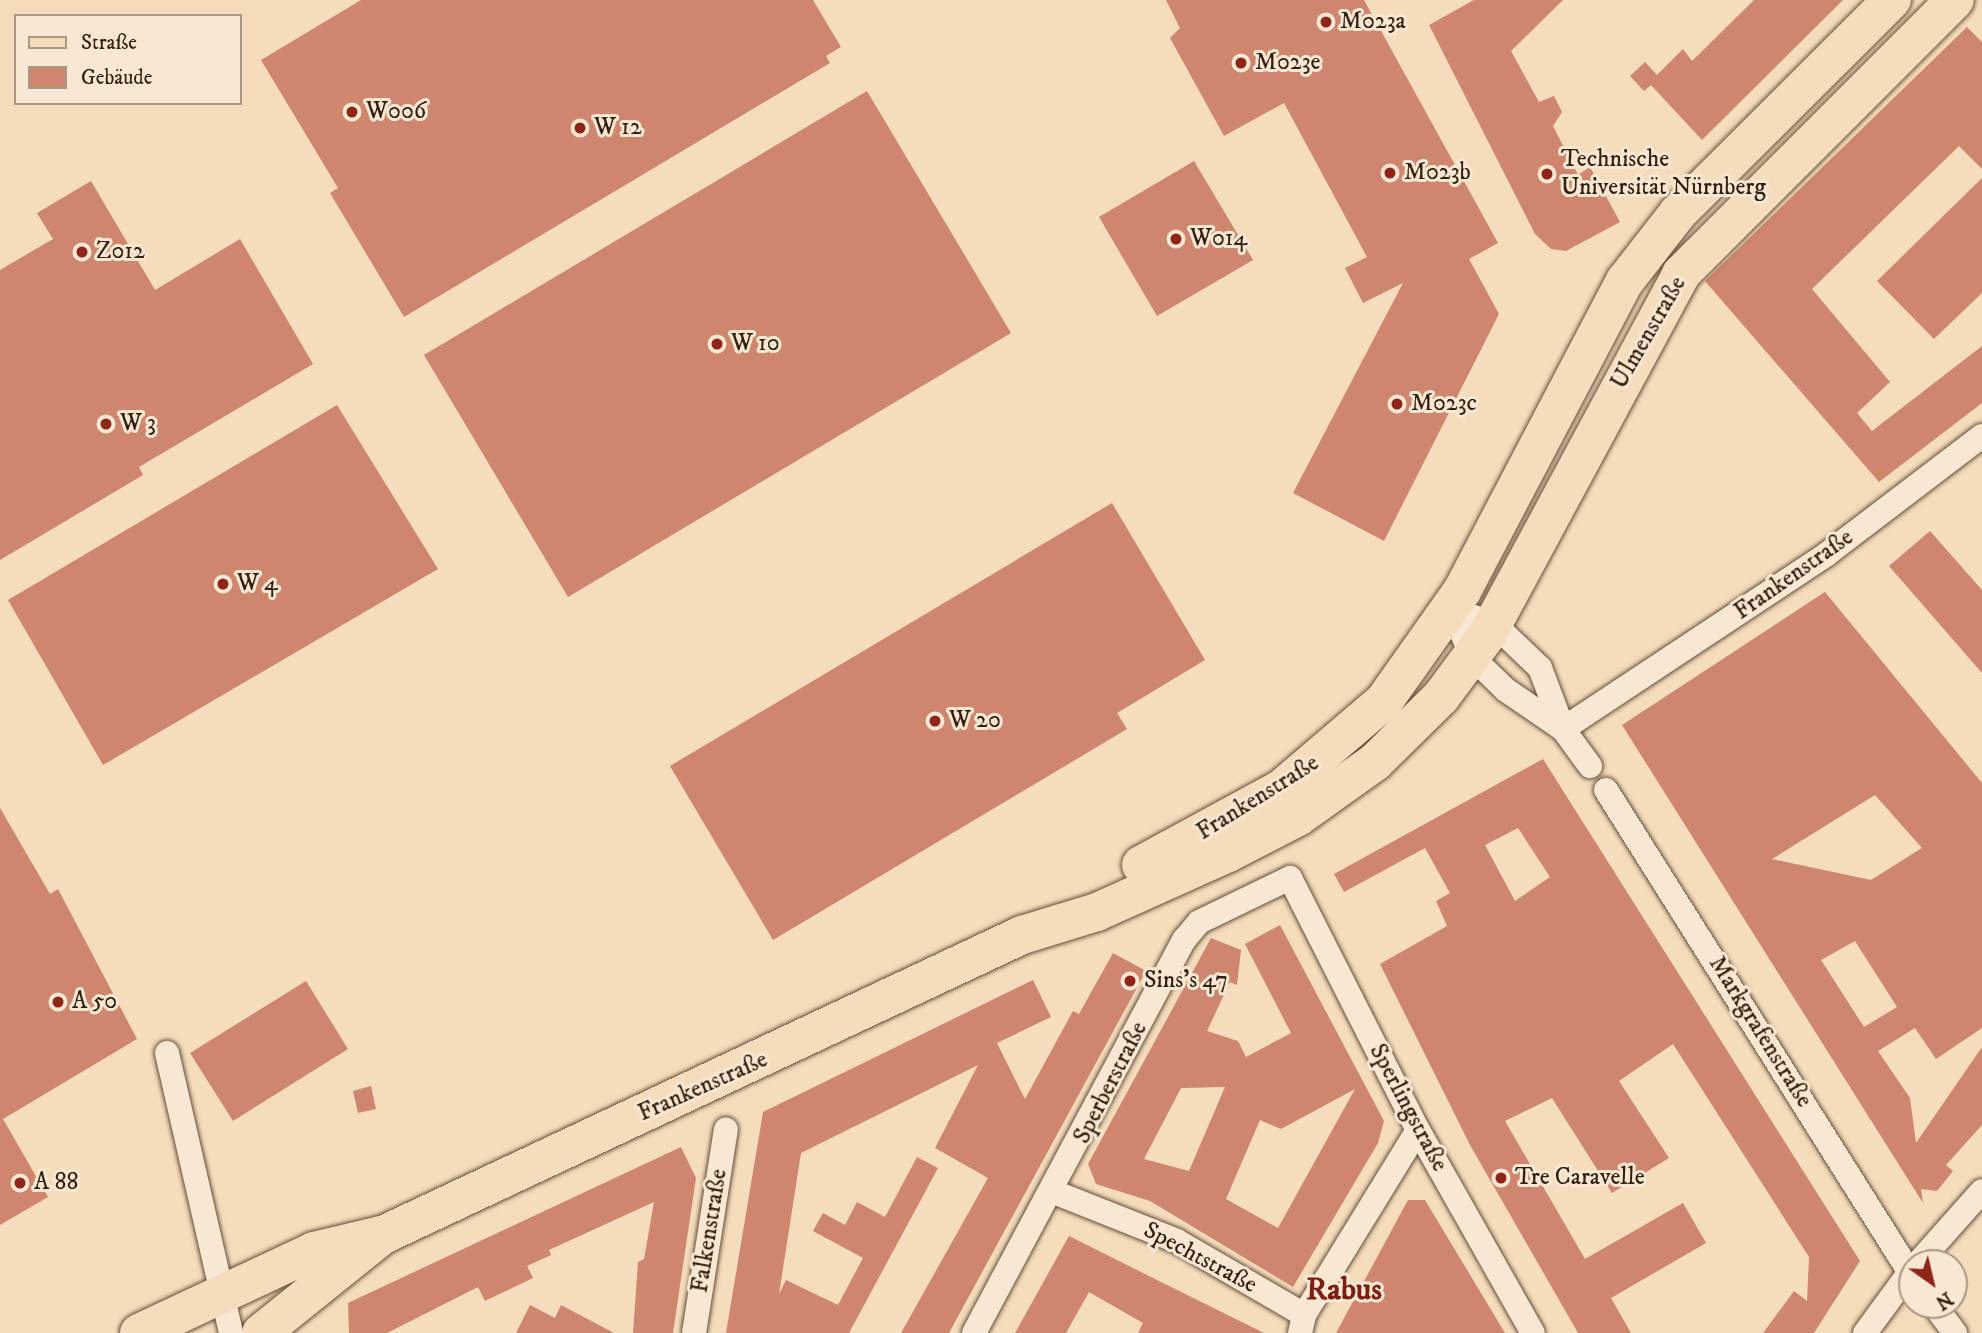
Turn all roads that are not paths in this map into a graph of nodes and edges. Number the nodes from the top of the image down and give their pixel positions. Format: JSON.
{"nodes":[{"id":1,"x":1892,"y":0,"type":"edge"},
{"id":2,"x":1955,"y":0,"type":"edge"},
{"id":3,"x":1982,"y":436,"type":"edge"},
{"id":4,"x":1451,"y":609,"type":"junction"},
{"id":5,"x":1494,"y":625,"type":"junction"},
{"id":6,"x":1473,"y":658,"type":"junction"},
{"id":7,"x":1563,"y":729,"type":"junction"},
{"id":8,"x":1590,"y":766,"type":"dead end"},
{"id":9,"x":1606,"y":790,"type":"dead end"},
{"id":10,"x":1290,"y":878,"type":"joint"},
{"id":11,"x":1022,"y":936,"type":"junction"},
{"id":12,"x":167,"y":1053,"type":"dead end"},
{"id":13,"x":726,"y":1129,"type":"dead end"},
{"id":14,"x":1418,"y":1130,"type":"junction"},
{"id":15,"x":1982,"y":1191,"type":"edge"},
{"id":16,"x":1054,"y":1192,"type":"junction"},
{"id":17,"x":383,"y":1235,"type":"junction"},
{"id":18,"x":1900,"y":1249,"type":"edge"},
{"id":19,"x":1931,"y":1249,"type":"edge"},
{"id":20,"x":1898,"y":1290,"type":"edge"},
{"id":21,"x":227,"y":1293,"type":"junction"},
{"id":22,"x":1302,"y":1324,"type":"edge"},
{"id":23,"x":139,"y":1333,"type":"edge"},
{"id":24,"x":231,"y":1333,"type":"edge"},
{"id":25,"x":261,"y":1333,"type":"edge"},
{"id":26,"x":694,"y":1333,"type":"edge"},
{"id":27,"x":974,"y":1333,"type":"edge"},
{"id":28,"x":1533,"y":1333,"type":"edge"},
{"id":29,"x":1865,"y":1333,"type":"edge"}],
"edges":[{"from":1,"to":4,"type":"main road","name":"Ulmenstraße"},
{"from":2,"to":5,"type":"main road","name":"Ulmenstraße"},
{"from":3,"to":7,"type":"street","name":"Frankenstraße"},
{"from":4,"to":5,"type":"street"},
{"from":4,"to":6,"type":"street"},
{"from":4,"to":11,"type":"main road","name":"Frankenstraße"},
{"from":5,"to":6,"type":"main road","name":"Ulmenstraße"},
{"from":5,"to":7,"type":"street"},
{"from":6,"to":7,"type":"street"},
{"from":6,"to":11,"type":"main road","name":"Frankenstraße"},
{"from":7,"to":8,"type":"street"},
{"from":9,"to":18,"type":"street","name":"Markgrafenstraße"},
{"from":10,"to":14,"type":"street","name":"Sperlingstraße"},
{"from":10,"to":16,"type":"street","name":"Sperberstraße"},
{"from":11,"to":17,"type":"main road","name":"Frankenstraße"},
{"from":12,"to":21,"type":"street"},
{"from":13,"to":26,"type":"street","name":"Falkenstraße"},
{"from":14,"to":22,"type":"street"},
{"from":14,"to":28,"type":"street","name":"Sperlingstraße"},
{"from":15,"to":19,"type":"street"},
{"from":16,"to":22,"type":"street","name":"Spechtstraße"},
{"from":16,"to":27,"type":"street","name":"Sperberstraße"},
{"from":17,"to":21,"type":"main road","name":"Frankenstraße"},
{"from":17,"to":25,"type":"main road","name":"Frankenstraße"},
{"from":20,"to":29,"type":"street"},
{"from":21,"to":23,"type":"main road","name":"Frankenstraße"},
{"from":21,"to":24,"type":"street"}]}
